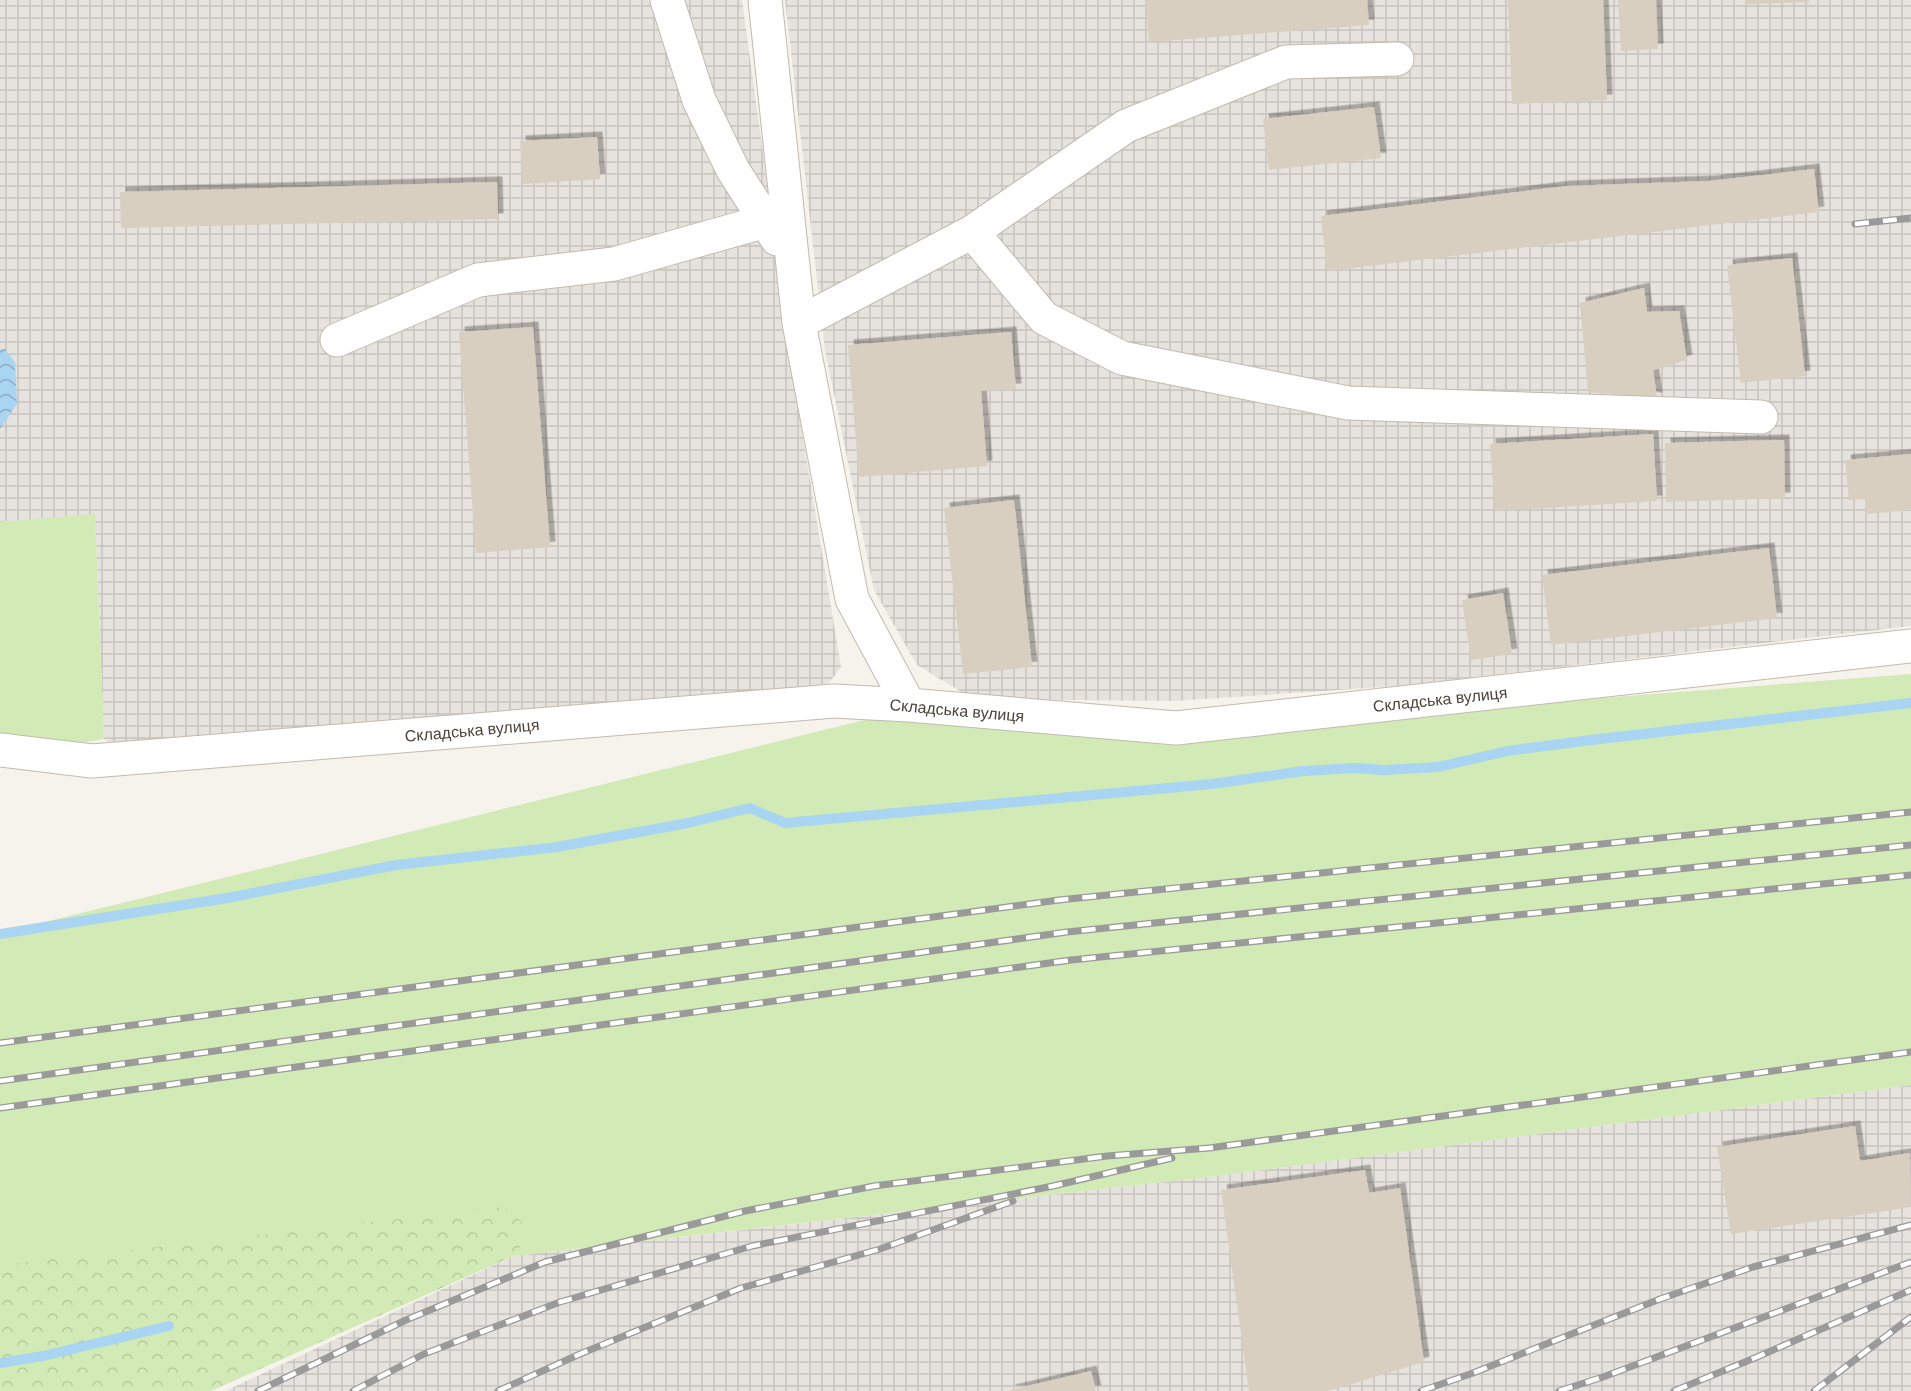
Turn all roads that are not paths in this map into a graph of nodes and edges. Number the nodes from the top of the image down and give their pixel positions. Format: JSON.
{"nodes":[{"id":1,"x":667,"y":0,"type":"edge"},
{"id":2,"x":765,"y":0,"type":"edge"},
{"id":3,"x":1397,"y":59,"type":"dead end"},
{"id":4,"x":766,"y":221,"type":"junction"},
{"id":5,"x":972,"y":232,"type":"junction"},
{"id":6,"x":793,"y":263,"type":"junction"},
{"id":7,"x":799,"y":323,"type":"junction"},
{"id":8,"x":337,"y":340,"type":"dead end"},
{"id":9,"x":1761,"y":417,"type":"dead end"},
{"id":10,"x":1911,"y":646,"type":"edge"},
{"id":11,"x":909,"y":705,"type":"junction"},
{"id":12,"x":0,"y":750,"type":"edge"}],
"edges":[{"from":1,"to":4,"type":"street"},
{"from":2,"to":6,"type":"street"},
{"from":3,"to":5,"type":"street"},
{"from":4,"to":6,"type":"street"},
{"from":4,"to":8,"type":"street"},
{"from":5,"to":7,"type":"street"},
{"from":5,"to":9,"type":"street"},
{"from":6,"to":7,"type":"street"},
{"from":7,"to":11,"type":"street"},
{"from":10,"to":11,"type":"street","name":"Складська вулиця"},
{"from":11,"to":12,"type":"street","name":"Складська вулиця"}]}
